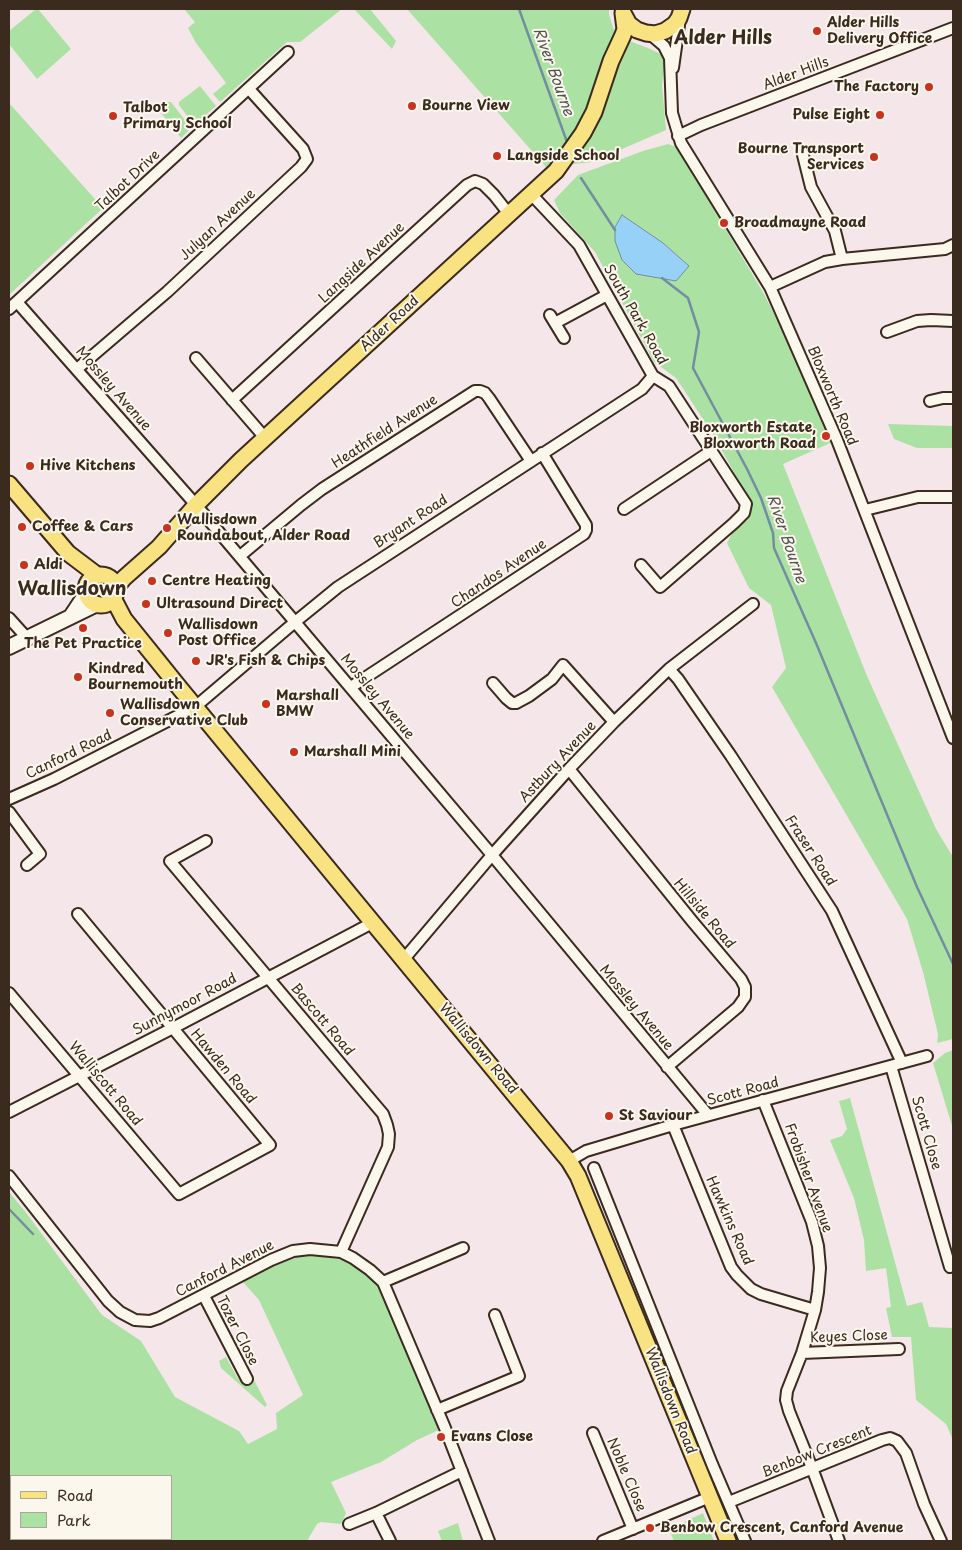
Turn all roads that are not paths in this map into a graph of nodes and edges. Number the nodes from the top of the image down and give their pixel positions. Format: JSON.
{"nodes":[{"id":1,"x":622,"y":11,"type":"edge"},
{"id":2,"x":683,"y":11,"type":"edge"},
{"id":3,"x":953,"y":28,"type":"edge"},
{"id":4,"x":648,"y":34,"type":"junction"},
{"id":5,"x":288,"y":52,"type":"dead end"},
{"id":6,"x":611,"y":61,"type":"junction"},
{"id":7,"x":672,"y":76,"type":"junction"},
{"id":8,"x":249,"y":89,"type":"junction"},
{"id":9,"x":678,"y":136,"type":"junction"},
{"id":10,"x":803,"y":155,"type":"dead end"},
{"id":11,"x":531,"y":194,"type":"junction"},
{"id":12,"x":509,"y":214,"type":"junction"},
{"id":13,"x":953,"y":246,"type":"edge"},
{"id":14,"x":842,"y":259,"type":"junction"},
{"id":15,"x":770,"y":287,"type":"junction"},
{"id":16,"x":607,"y":295,"type":"junction"},
{"id":17,"x":17,"y":302,"type":"junction"},
{"id":18,"x":9,"y":309,"type":"edge"},
{"id":19,"x":953,"y":321,"type":"edge"},
{"id":20,"x":886,"y":332,"type":"dead end"},
{"id":21,"x":564,"y":338,"type":"dead end"},
{"id":22,"x":196,"y":358,"type":"dead end"},
{"id":23,"x":77,"y":369,"type":"junction"},
{"id":24,"x":653,"y":376,"type":"junction"},
{"id":25,"x":953,"y":398,"type":"edge"},
{"id":26,"x":232,"y":400,"type":"junction"},
{"id":27,"x":930,"y":401,"type":"dead end"},
{"id":28,"x":266,"y":439,"type":"junction"},
{"id":29,"x":711,"y":451,"type":"junction"},
{"id":30,"x":542,"y":453,"type":"junction"},
{"id":31,"x":531,"y":461,"type":"junction"},
{"id":32,"x":9,"y":484,"type":"edge"},
{"id":33,"x":953,"y":497,"type":"edge"},
{"id":34,"x":196,"y":505,"type":"junction"},
{"id":35,"x":624,"y":509,"type":"dead end"},
{"id":36,"x":865,"y":510,"type":"junction"},
{"id":37,"x":68,"y":553,"type":"junction"},
{"id":38,"x":240,"y":556,"type":"junction"},
{"id":39,"x":641,"y":565,"type":"dead end"},
{"id":40,"x":138,"y":566,"type":"junction"},
{"id":41,"x":99,"y":575,"type":"junction"},
{"id":42,"x":100,"y":597,"type":"junction"},
{"id":43,"x":753,"y":604,"type":"dead end"},
{"id":44,"x":9,"y":618,"type":"edge"},
{"id":45,"x":295,"y":622,"type":"junction"},
{"id":46,"x":28,"y":638,"type":"junction"},
{"id":47,"x":9,"y":647,"type":"edge"},
{"id":48,"x":669,"y":669,"type":"junction"},
{"id":49,"x":493,"y":683,"type":"dead end"},
{"id":50,"x":351,"y":687,"type":"junction"},
{"id":51,"x":195,"y":707,"type":"junction"},
{"id":52,"x":614,"y":722,"type":"junction"},
{"id":53,"x":953,"y":738,"type":"edge"},
{"id":54,"x":569,"y":768,"type":"junction"},
{"id":55,"x":9,"y":799,"type":"edge"},
{"id":56,"x":9,"y":812,"type":"edge"},
{"id":57,"x":206,"y":841,"type":"dead end"},
{"id":58,"x":492,"y":855,"type":"junction"},
{"id":59,"x":27,"y":865,"type":"dead end"},
{"id":60,"x":78,"y":914,"type":"dead end"},
{"id":61,"x":374,"y":922,"type":"junction"},
{"id":62,"x":404,"y":959,"type":"junction"},
{"id":63,"x":268,"y":977,"type":"junction"},
{"id":64,"x":9,"y":993,"type":"edge"},
{"id":65,"x":173,"y":1028,"type":"junction"},
{"id":66,"x":927,"y":1056,"type":"dead end"},
{"id":67,"x":902,"y":1062,"type":"junction"},
{"id":68,"x":891,"y":1066,"type":"junction"},
{"id":69,"x":667,"y":1067,"type":"junction"},
{"id":70,"x":79,"y":1075,"type":"junction"},
{"id":71,"x":763,"y":1100,"type":"junction"},
{"id":72,"x":9,"y":1112,"type":"edge"},
{"id":73,"x":708,"y":1115,"type":"junction"},
{"id":74,"x":673,"y":1125,"type":"junction"},
{"id":75,"x":569,"y":1161,"type":"junction"},
{"id":76,"x":594,"y":1168,"type":"dead end"},
{"id":77,"x":9,"y":1176,"type":"edge"},
{"id":78,"x":179,"y":1194,"type":"joint"},
{"id":79,"x":463,"y":1248,"type":"dead end"},
{"id":80,"x":341,"y":1252,"type":"junction"},
{"id":81,"x":950,"y":1267,"type":"dead end"},
{"id":82,"x":382,"y":1282,"type":"junction"},
{"id":83,"x":204,"y":1296,"type":"junction"},
{"id":84,"x":815,"y":1310,"type":"junction"},
{"id":85,"x":495,"y":1315,"type":"dead end"},
{"id":86,"x":898,"y":1349,"type":"dead end"},
{"id":87,"x":802,"y":1353,"type":"junction"},
{"id":88,"x":247,"y":1379,"type":"dead end"},
{"id":89,"x":437,"y":1410,"type":"junction"},
{"id":90,"x":593,"y":1433,"type":"dead end"},
{"id":91,"x":812,"y":1468,"type":"junction"},
{"id":92,"x":462,"y":1471,"type":"junction"},
{"id":93,"x":710,"y":1497,"type":"junction"},
{"id":94,"x":729,"y":1502,"type":"junction"},
{"id":95,"x":376,"y":1513,"type":"junction"},
{"id":96,"x":349,"y":1524,"type":"dead end"},
{"id":97,"x":633,"y":1529,"type":"junction"},
{"id":98,"x":623,"y":1538,"type":"edge"},
{"id":99,"x":390,"y":1541,"type":"edge"},
{"id":100,"x":489,"y":1541,"type":"edge"},
{"id":101,"x":603,"y":1541,"type":"edge"},
{"id":102,"x":728,"y":1541,"type":"edge"},
{"id":103,"x":745,"y":1541,"type":"edge"},
{"id":104,"x":839,"y":1541,"type":"edge"},
{"id":105,"x":941,"y":1541,"type":"edge"}],
"edges":[{"from":1,"to":4,"type":"main road"},
{"from":1,"to":6,"type":"main road","name":"Alder Road"},
{"from":2,"to":4,"type":"main road","name":"Alder Road"},
{"from":2,"to":7,"type":"street","name":"Bloxworth Road"},
{"from":3,"to":9,"type":"street","name":"Alder Hills"},
{"from":4,"to":6,"type":"main road","name":"Alder Road"},
{"from":4,"to":7,"type":"street","name":"Bloxworth Road"},
{"from":5,"to":8,"type":"street","name":"Talbot Drive"},
{"from":6,"to":11,"type":"main road","name":"Alder Road"},
{"from":7,"to":9,"type":"street","name":"Bloxworth Road"},
{"from":8,"to":17,"type":"street","name":"Talbot Drive"},
{"from":8,"to":23,"type":"street","name":"Julyan Avenue"},
{"from":9,"to":15,"type":"street","name":"Bloxworth Road"},
{"from":10,"to":14,"type":"street"},
{"from":11,"to":12,"type":"main road","name":"Alder Road"},
{"from":11,"to":16,"type":"street","name":"South Park Road"},
{"from":12,"to":26,"type":"street","name":"Langside Avenue"},
{"from":12,"to":28,"type":"main road","name":"Alder Road"},
{"from":13,"to":14,"type":"street"},
{"from":14,"to":15,"type":"street"},
{"from":15,"to":36,"type":"street","name":"Bloxworth Road"},
{"from":16,"to":21,"type":"street"},
{"from":16,"to":24,"type":"street","name":"South Park Road"},
{"from":17,"to":18,"type":"street","name":"Talbot Drive"},
{"from":17,"to":23,"type":"street","name":"Mossley Avenue"},
{"from":19,"to":20,"type":"street"},
{"from":22,"to":26,"type":"street"},
{"from":23,"to":34,"type":"street","name":"Mossley Avenue"},
{"from":24,"to":29,"type":"street","name":"South Park Road"},
{"from":24,"to":30,"type":"street","name":"Bryant Road"},
{"from":25,"to":27,"type":"street"},
{"from":26,"to":28,"type":"street"},
{"from":28,"to":34,"type":"main road","name":"Alder Road"},
{"from":29,"to":35,"type":"street"},
{"from":29,"to":39,"type":"street","name":"South Park Road"},
{"from":30,"to":31,"type":"street","name":"Bryant Road"},
{"from":30,"to":50,"type":"street","name":"Chandos Avenue"},
{"from":31,"to":38,"type":"street","name":"Heathfield Avenue"},
{"from":31,"to":45,"type":"street","name":"Bryant Road"},
{"from":32,"to":37,"type":"main road","name":"Wallisdown Road"},
{"from":33,"to":36,"type":"street"},
{"from":34,"to":38,"type":"street","name":"Mossley Avenue"},
{"from":34,"to":40,"type":"main road","name":"Alder Road"},
{"from":36,"to":53,"type":"street","name":"Bloxworth Road"},
{"from":37,"to":41,"type":"main road","name":"Wallisdown Road"},
{"from":37,"to":42,"type":"main road","name":"Wallisdown Road"},
{"from":38,"to":45,"type":"street","name":"Mossley Avenue"},
{"from":40,"to":41,"type":"main road","name":"Alder Road"},
{"from":40,"to":42,"type":"main road","name":"Alder Road"},
{"from":41,"to":42,"type":"main road"},
{"from":41,"to":42,"type":"main road","name":"Wallisdown Road"},
{"from":42,"to":46,"type":"street"},
{"from":42,"to":51,"type":"main road","name":"Wallisdown Road"},
{"from":43,"to":48,"type":"street","name":"Astbury Avenue"},
{"from":44,"to":46,"type":"street"},
{"from":45,"to":50,"type":"street","name":"Mossley Avenue"},
{"from":45,"to":51,"type":"street","name":"Bryant Road"},
{"from":46,"to":47,"type":"street"},
{"from":48,"to":52,"type":"street","name":"Astbury Avenue"},
{"from":48,"to":67,"type":"street","name":"Fraser Road"},
{"from":49,"to":52,"type":"street"},
{"from":50,"to":58,"type":"street","name":"Mossley Avenue"},
{"from":51,"to":55,"type":"street","name":"Canford Road"},
{"from":51,"to":61,"type":"main road","name":"Wallisdown Road"},
{"from":52,"to":54,"type":"street","name":"Astbury Avenue"},
{"from":54,"to":58,"type":"street","name":"Astbury Avenue"},
{"from":54,"to":69,"type":"street","name":"Hillside Road"},
{"from":56,"to":59,"type":"street"},
{"from":57,"to":63,"type":"street","name":"Bascott Road"},
{"from":58,"to":62,"type":"street","name":"Astbury Avenue"},
{"from":58,"to":69,"type":"street","name":"Mossley Avenue"},
{"from":60,"to":65,"type":"street","name":"Hawden Road"},
{"from":61,"to":62,"type":"main road","name":"Wallisdown Road"},
{"from":61,"to":63,"type":"street","name":"Sunnymoor Road"},
{"from":62,"to":75,"type":"main road","name":"Wallisdown Road"},
{"from":63,"to":65,"type":"street","name":"Sunnymoor Road"},
{"from":63,"to":80,"type":"street","name":"Bascott Road"},
{"from":64,"to":70,"type":"street","name":"Walliscott Road"},
{"from":65,"to":70,"type":"street","name":"Sunnymoor Road"},
{"from":65,"to":78,"type":"street","name":"Hawden Road"},
{"from":66,"to":67,"type":"street","name":"Scott Road"},
{"from":67,"to":68,"type":"street","name":"Scott Road"},
{"from":68,"to":71,"type":"street","name":"Scott Road"},
{"from":68,"to":81,"type":"street","name":"Scott Close"},
{"from":69,"to":73,"type":"street","name":"Mossley Avenue"},
{"from":70,"to":72,"type":"street","name":"Sunnymoor Road"},
{"from":70,"to":78,"type":"street","name":"Walliscott Road"},
{"from":71,"to":73,"type":"street","name":"Scott Road"},
{"from":71,"to":84,"type":"street","name":"Frobisher Avenue"},
{"from":73,"to":74,"type":"street","name":"Scott Road"},
{"from":74,"to":75,"type":"street","name":"Scott Road"},
{"from":74,"to":84,"type":"street","name":"Hawkins Road"},
{"from":75,"to":93,"type":"main road","name":"Wallisdown Road"},
{"from":76,"to":94,"type":"street","name":"Wallisdown Road"},
{"from":77,"to":83,"type":"street","name":"Canford Avenue"},
{"from":79,"to":82,"type":"street"},
{"from":80,"to":82,"type":"street","name":"Canford Avenue"},
{"from":80,"to":83,"type":"street","name":"Canford Avenue"},
{"from":82,"to":89,"type":"street","name":"Canford Avenue"},
{"from":83,"to":88,"type":"street","name":"Tozer Close"},
{"from":84,"to":87,"type":"street","name":"Frobisher Avenue"},
{"from":85,"to":89,"type":"street"},
{"from":86,"to":87,"type":"street","name":"Keyes Close"},
{"from":87,"to":91,"type":"street","name":"Frobisher Avenue"},
{"from":89,"to":92,"type":"street","name":"Canford Avenue"},
{"from":90,"to":97,"type":"street","name":"Noble Close"},
{"from":91,"to":94,"type":"street","name":"Benbow Crescent"},
{"from":91,"to":104,"type":"street","name":"Frobisher Avenue"},
{"from":91,"to":105,"type":"street","name":"Benbow Crescent"},
{"from":92,"to":95,"type":"street"},
{"from":92,"to":100,"type":"street","name":"Canford Avenue"},
{"from":93,"to":97,"type":"street"},
{"from":93,"to":102,"type":"main road","name":"Wallisdown Road"},
{"from":94,"to":103,"type":"street","name":"Wallisdown Road"},
{"from":95,"to":96,"type":"street"},
{"from":95,"to":99,"type":"street"},
{"from":97,"to":98,"type":"street"},
{"from":98,"to":101,"type":"street"}]}
